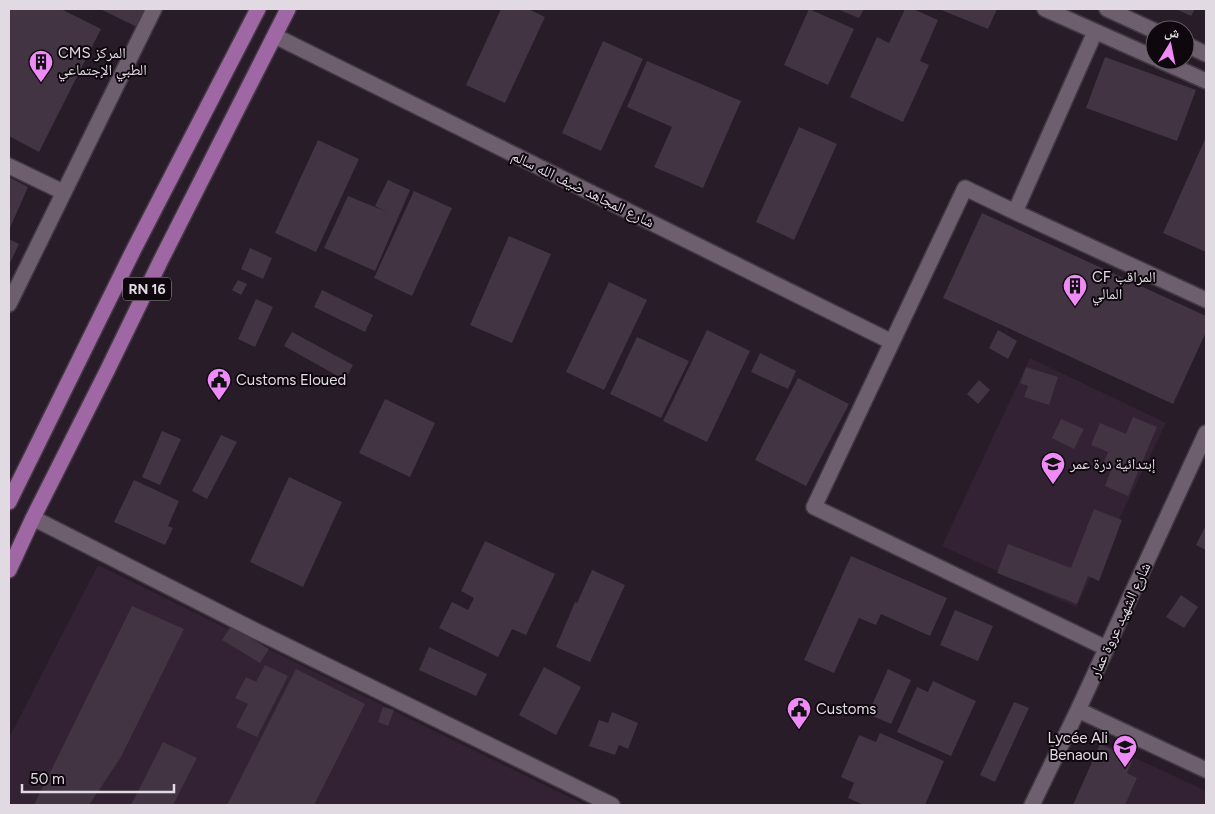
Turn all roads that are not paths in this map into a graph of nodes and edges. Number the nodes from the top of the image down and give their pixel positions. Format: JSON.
{"nodes":[{"id":1,"x":154,"y":9,"type":"edge"},
{"id":2,"x":258,"y":9,"type":"edge"},
{"id":3,"x":288,"y":9,"type":"edge"},
{"id":4,"x":1045,"y":9,"type":"edge"},
{"id":5,"x":1107,"y":9,"type":"edge"},
{"id":6,"x":1145,"y":26,"type":"edge"},
{"id":7,"x":1095,"y":32,"type":"junction"},
{"id":8,"x":275,"y":36,"type":"junction"},
{"id":9,"x":1145,"y":54,"type":"edge"},
{"id":10,"x":1181,"y":70,"type":"edge"},
{"id":11,"x":1206,"y":81,"type":"edge"},
{"id":12,"x":9,"y":166,"type":"edge"},
{"id":13,"x":63,"y":192,"type":"junction"},
{"id":14,"x":1015,"y":212,"type":"junction"},
{"id":15,"x":1206,"y":300,"type":"edge"},
{"id":16,"x":9,"y":304,"type":"edge"},
{"id":17,"x":892,"y":342,"type":"junction"},
{"id":18,"x":1206,"y":434,"type":"edge"},
{"id":19,"x":9,"y":502,"type":"edge"},
{"id":20,"x":33,"y":518,"type":"junction"},
{"id":21,"x":9,"y":570,"type":"edge"},
{"id":22,"x":1106,"y":648,"type":"junction"},
{"id":23,"x":1078,"y":710,"type":"junction"},
{"id":24,"x":1206,"y":770,"type":"edge"},
{"id":25,"x":612,"y":805,"type":"edge"},
{"id":26,"x":1032,"y":805,"type":"edge"}],
"edges":[{"from":1,"to":13,"type":"street"},
{"from":2,"to":19,"type":"main road","number":"RN 16"},
{"from":3,"to":8,"type":"main road","number":"RN 16"},
{"from":4,"to":7,"type":"street"},
{"from":5,"to":6,"type":"street"},
{"from":7,"to":9,"type":"street"},
{"from":7,"to":14,"type":"street"},
{"from":8,"to":17,"type":"street","name":"شارع المجاهد ضيف الله سالم"},
{"from":8,"to":20,"type":"main road","number":"RN 16"},
{"from":10,"to":11,"type":"street"},
{"from":12,"to":13,"type":"street"},
{"from":13,"to":16,"type":"street"},
{"from":14,"to":15,"type":"street"},
{"from":14,"to":17,"type":"street"},
{"from":17,"to":22,"type":"street"},
{"from":18,"to":22,"type":"street","name":"شارع الشهيد عروة عمار"},
{"from":20,"to":21,"type":"main road","number":"RN 16"},
{"from":20,"to":25,"type":"street"},
{"from":22,"to":23,"type":"street","name":"شارع الشهيد عروة عمار"},
{"from":23,"to":24,"type":"street"},
{"from":23,"to":26,"type":"street","name":"شارع الشهيد عروة عمار"}]}
